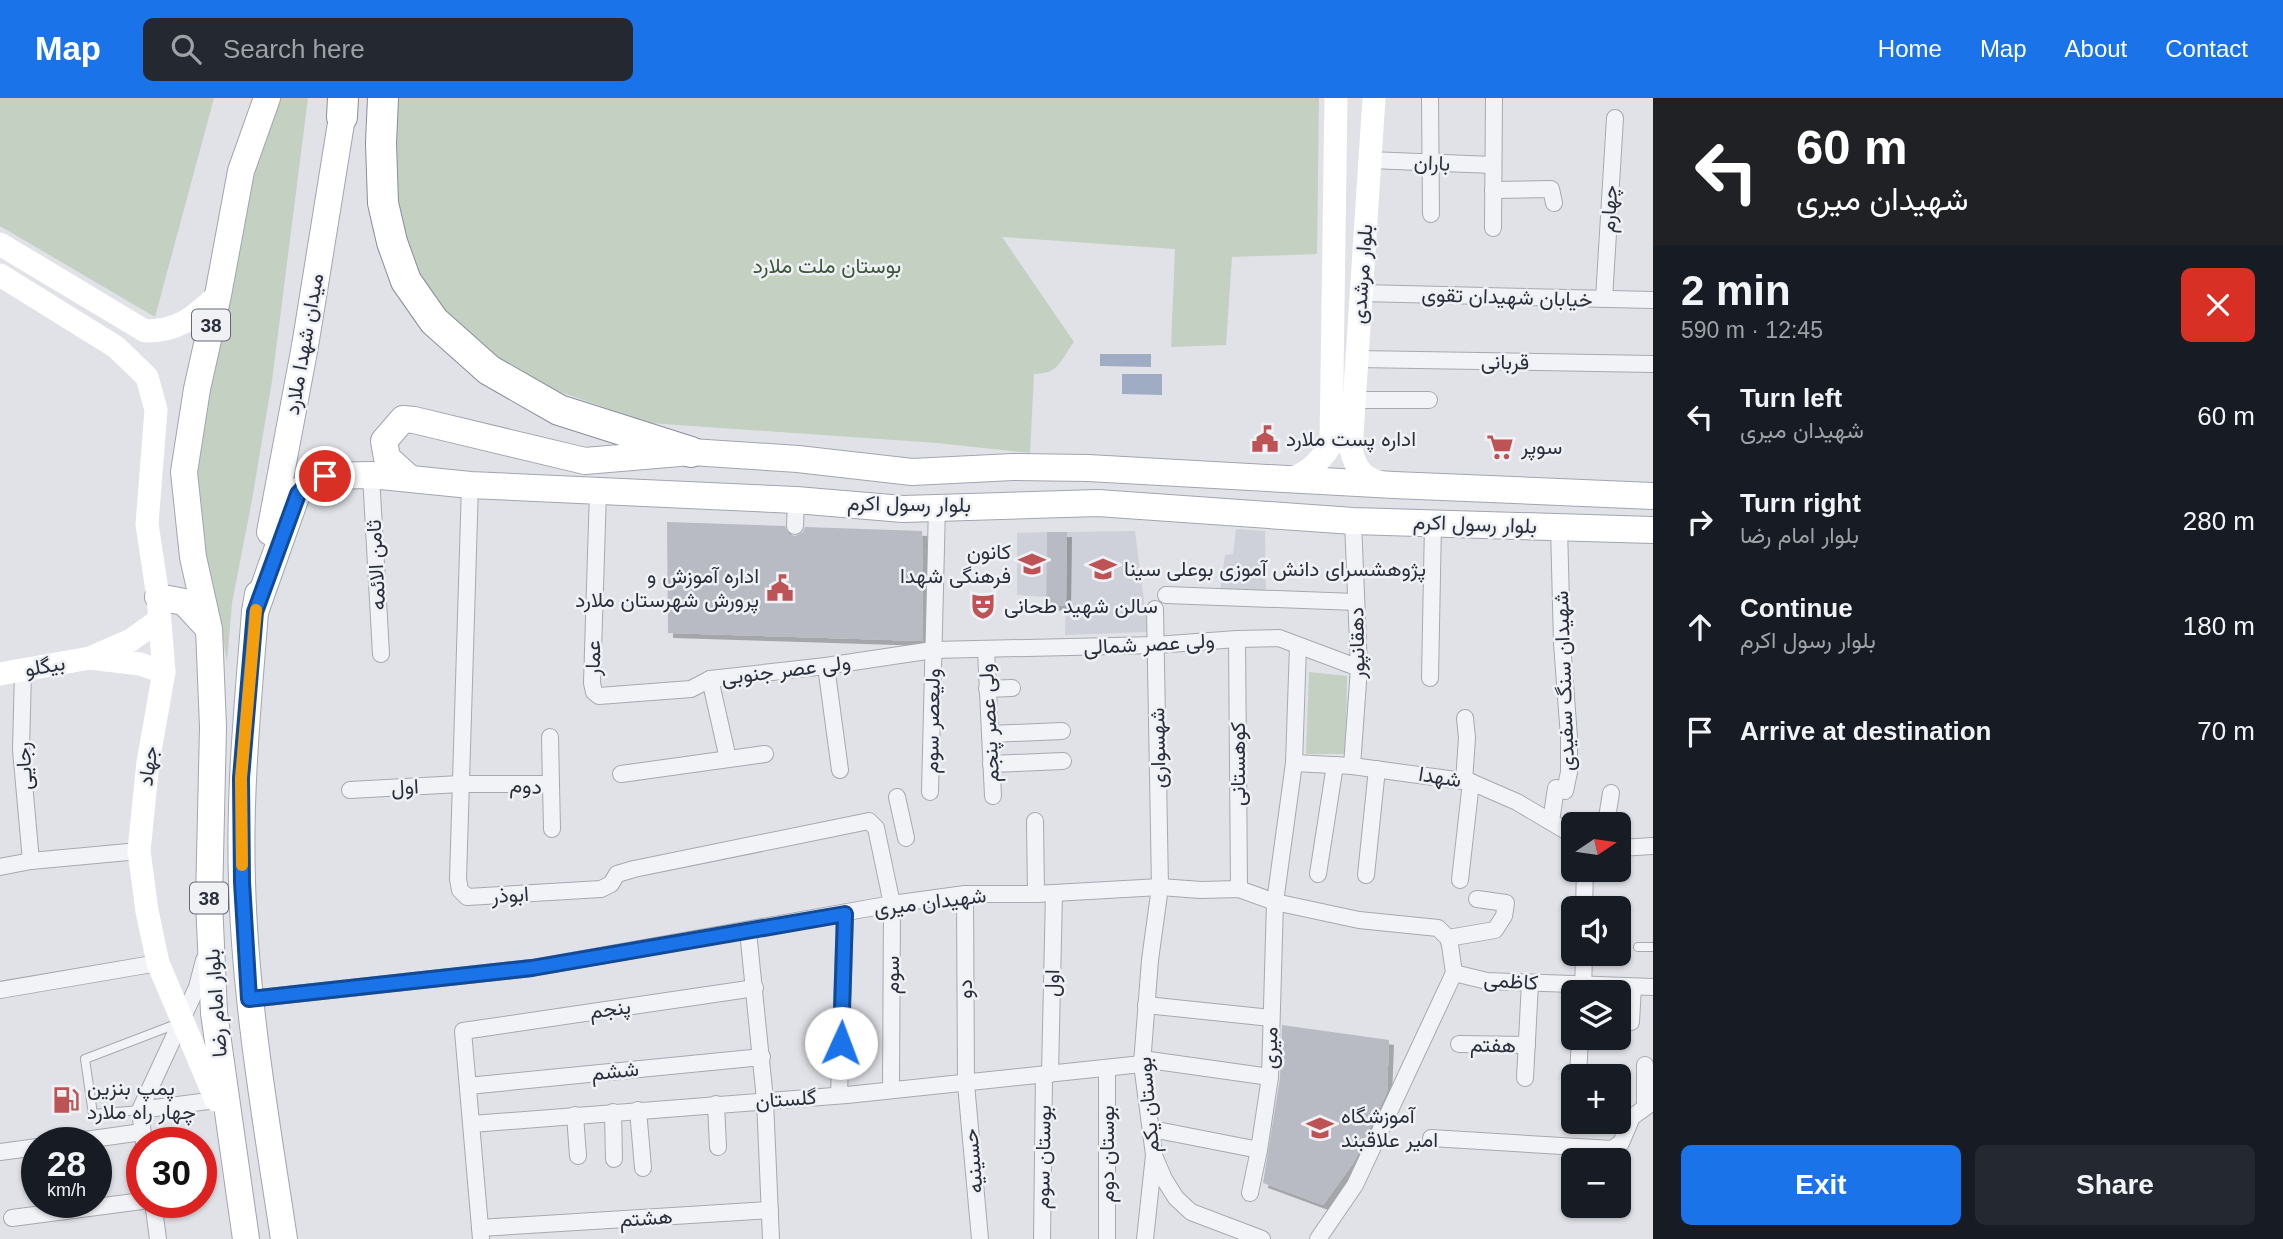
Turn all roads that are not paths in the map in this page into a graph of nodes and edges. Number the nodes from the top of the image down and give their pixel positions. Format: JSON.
{"nodes":[{"id":1,"x":267,"y":98,"type":"edge"},
{"id":2,"x":383,"y":98,"type":"edge"},
{"id":3,"x":1336,"y":98,"type":"edge"},
{"id":4,"x":1374,"y":98,"type":"edge"},
{"id":5,"x":1430,"y":98,"type":"edge"},
{"id":6,"x":1494,"y":98,"type":"edge"},
{"id":7,"x":342,"y":107,"type":"edge"},
{"id":8,"x":1615,"y":118,"type":"dead end"},
{"id":9,"x":1370,"y":160,"type":"junction"},
{"id":10,"x":1430,"y":163,"type":"junction"},
{"id":11,"x":1493,"y":165,"type":"junction"},
{"id":12,"x":1493,"y":190,"type":"junction"},
{"id":13,"x":1554,"y":203,"type":"dead end"},
{"id":14,"x":1432,"y":214,"type":"dead end"},
{"id":15,"x":1493,"y":228,"type":"dead end"},
{"id":16,"x":0,"y":244,"type":"edge"},
{"id":17,"x":0,"y":275,"type":"edge"},
{"id":18,"x":57,"y":278,"type":"junction"},
{"id":19,"x":1334,"y":281,"type":"junction"},
{"id":20,"x":1361,"y":293,"type":"junction"},
{"id":21,"x":218,"y":295,"type":"junction"},
{"id":22,"x":1604,"y":299,"type":"junction"},
{"id":23,"x":1653,"y":300,"type":"edge"},
{"id":24,"x":44,"y":301,"type":"junction"},
{"id":25,"x":1332,"y":340,"type":"junction"},
{"id":26,"x":1357,"y":349,"type":"junction"},
{"id":27,"x":1653,"y":364,"type":"edge"},
{"id":28,"x":1354,"y":400,"type":"junction"},
{"id":29,"x":1429,"y":400,"type":"dead end"},
{"id":30,"x":1341,"y":448,"type":"junction"},
{"id":31,"x":691,"y":452,"type":"junction"},
{"id":32,"x":1013,"y":467,"type":"junction"},
{"id":33,"x":912,"y":472,"type":"junction"},
{"id":34,"x":372,"y":475,"type":"junction"},
{"id":35,"x":408,"y":477,"type":"junction"},
{"id":36,"x":1278,"y":480,"type":"junction"},
{"id":37,"x":471,"y":485,"type":"junction"},
{"id":38,"x":1394,"y":485,"type":"junction"},
{"id":39,"x":598,"y":491,"type":"junction"},
{"id":40,"x":1653,"y":496,"type":"edge"},
{"id":41,"x":796,"y":500,"type":"junction"},
{"id":42,"x":1098,"y":503,"type":"junction"},
{"id":43,"x":937,"y":506,"type":"junction"},
{"id":44,"x":903,"y":509,"type":"junction"},
{"id":45,"x":1353,"y":521,"type":"junction"},
{"id":46,"x":1433,"y":523,"type":"junction"},
{"id":47,"x":795,"y":526,"type":"dead end"},
{"id":48,"x":1559,"y":527,"type":"junction"},
{"id":49,"x":1653,"y":530,"type":"edge"},
{"id":50,"x":193,"y":557,"type":"junction"},
{"id":51,"x":1166,"y":595,"type":"dead end"},
{"id":52,"x":1356,"y":602,"type":"junction"},
{"id":53,"x":159,"y":609,"type":"junction"},
{"id":54,"x":1155,"y":609,"type":"dead end"},
{"id":55,"x":255,"y":612,"type":"junction"},
{"id":56,"x":209,"y":629,"type":"junction"},
{"id":57,"x":1237,"y":639,"type":"junction"},
{"id":58,"x":1156,"y":645,"type":"junction"},
{"id":59,"x":1298,"y":646,"type":"junction"},
{"id":60,"x":933,"y":650,"type":"junction"},
{"id":61,"x":986,"y":650,"type":"junction"},
{"id":62,"x":381,"y":654,"type":"dead end"},
{"id":63,"x":90,"y":658,"type":"junction"},
{"id":64,"x":826,"y":666,"type":"junction"},
{"id":65,"x":1359,"y":668,"type":"junction"},
{"id":66,"x":23,"y":670,"type":"junction"},
{"id":67,"x":164,"y":673,"type":"junction"},
{"id":68,"x":0,"y":674,"type":"edge"},
{"id":69,"x":1430,"y":678,"type":"dead end"},
{"id":70,"x":710,"y":679,"type":"junction"},
{"id":71,"x":1012,"y":688,"type":"dead end"},
{"id":72,"x":987,"y":689,"type":"junction"},
{"id":73,"x":599,"y":696,"type":"joint"},
{"id":74,"x":1465,"y":718,"type":"dead end"},
{"id":75,"x":1062,"y":731,"type":"dead end"},
{"id":76,"x":989,"y":734,"type":"junction"},
{"id":77,"x":550,"y":737,"type":"dead end"},
{"id":78,"x":765,"y":754,"type":"dead end"},
{"id":79,"x":728,"y":759,"type":"junction"},
{"id":80,"x":1063,"y":761,"type":"dead end"},
{"id":81,"x":1294,"y":762,"type":"junction"},
{"id":82,"x":991,"y":764,"type":"junction"},
{"id":83,"x":1335,"y":765,"type":"junction"},
{"id":84,"x":1352,"y":766,"type":"junction"},
{"id":85,"x":1377,"y":769,"type":"junction"},
{"id":86,"x":840,"y":770,"type":"dead end"},
{"id":87,"x":621,"y":775,"type":"dead end"},
{"id":88,"x":1467,"y":782,"type":"junction"},
{"id":89,"x":460,"y":784,"type":"junction"},
{"id":90,"x":551,"y":784,"type":"junction"},
{"id":91,"x":350,"y":790,"type":"dead end"},
{"id":92,"x":930,"y":792,"type":"dead end"},
{"id":93,"x":1611,"y":793,"type":"dead end"},
{"id":94,"x":897,"y":796,"type":"dead end"},
{"id":95,"x":993,"y":796,"type":"dead end"},
{"id":96,"x":1608,"y":812,"type":"edge"},
{"id":97,"x":1035,"y":821,"type":"dead end"},
{"id":98,"x":1551,"y":821,"type":"junction"},
{"id":99,"x":1561,"y":827,"type":"edge"},
{"id":100,"x":876,"y":828,"type":"junction"},
{"id":101,"x":552,"y":829,"type":"dead end"},
{"id":102,"x":1653,"y":846,"type":"edge"},
{"id":103,"x":1631,"y":847,"type":"edge"},
{"id":104,"x":139,"y":851,"type":"junction"},
{"id":105,"x":32,"y":861,"type":"junction"},
{"id":106,"x":0,"y":867,"type":"edge"},
{"id":107,"x":1318,"y":874,"type":"dead end"},
{"id":108,"x":1366,"y":874,"type":"dead end"},
{"id":109,"x":1460,"y":880,"type":"dead end"},
{"id":110,"x":1160,"y":887,"type":"junction"},
{"id":111,"x":1239,"y":889,"type":"junction"},
{"id":112,"x":1054,"y":892,"type":"junction"},
{"id":113,"x":965,"y":894,"type":"junction"},
{"id":114,"x":1036,"y":894,"type":"junction"},
{"id":115,"x":1477,"y":899,"type":"dead end"},
{"id":116,"x":1275,"y":902,"type":"junction"},
{"id":117,"x":892,"y":904,"type":"junction"},
{"id":118,"x":845,"y":914,"type":"junction"},
{"id":119,"x":211,"y":930,"type":"junction"},
{"id":120,"x":748,"y":931,"type":"junction"},
{"id":121,"x":1448,"y":938,"type":"junction"},
{"id":122,"x":1638,"y":947,"type":"dead end"},
{"id":123,"x":1653,"y":947,"type":"edge"},
{"id":124,"x":158,"y":963,"type":"junction"},
{"id":125,"x":1454,"y":972,"type":"junction"},
{"id":126,"x":1530,"y":982,"type":"junction"},
{"id":127,"x":1561,"y":986,"type":"edge"},
{"id":128,"x":1633,"y":987,"type":"joint"},
{"id":129,"x":1653,"y":987,"type":"edge"},
{"id":130,"x":755,"y":988,"type":"junction"},
{"id":131,"x":0,"y":990,"type":"edge"},
{"id":132,"x":249,"y":999,"type":"junction"},
{"id":133,"x":1146,"y":1005,"type":"junction"},
{"id":134,"x":1271,"y":1018,"type":"junction"},
{"id":135,"x":182,"y":1022,"type":"junction"},
{"id":136,"x":1631,"y":1022,"type":"dead end"},
{"id":137,"x":1459,"y":1044,"type":"dead end"},
{"id":138,"x":1527,"y":1045,"type":"junction"},
{"id":139,"x":762,"y":1057,"type":"junction"},
{"id":140,"x":1142,"y":1062,"type":"junction"},
{"id":141,"x":1645,"y":1065,"type":"dead end"},
{"id":142,"x":1107,"y":1069,"type":"junction"},
{"id":143,"x":1047,"y":1074,"type":"junction"},
{"id":144,"x":1270,"y":1077,"type":"junction"},
{"id":145,"x":1525,"y":1078,"type":"dead end"},
{"id":146,"x":966,"y":1084,"type":"junction"},
{"id":147,"x":468,"y":1086,"type":"junction"},
{"id":148,"x":891,"y":1089,"type":"junction"},
{"id":149,"x":839,"y":1095,"type":"junction"},
{"id":150,"x":221,"y":1099,"type":"junction"},
{"id":151,"x":765,"y":1100,"type":"junction"},
{"id":152,"x":716,"y":1104,"type":"junction"},
{"id":153,"x":1649,"y":1105,"type":"edge"},
{"id":154,"x":140,"y":1110,"type":"junction"},
{"id":155,"x":638,"y":1110,"type":"junction"},
{"id":156,"x":613,"y":1112,"type":"junction"},
{"id":157,"x":575,"y":1115,"type":"junction"},
{"id":158,"x":472,"y":1124,"type":"junction"},
{"id":159,"x":142,"y":1127,"type":"edge"},
{"id":160,"x":1152,"y":1129,"type":"junction"},
{"id":161,"x":1431,"y":1138,"type":"dead end"},
{"id":162,"x":718,"y":1147,"type":"dead end"},
{"id":163,"x":21,"y":1149,"type":"edge"},
{"id":164,"x":1259,"y":1150,"type":"junction"},
{"id":165,"x":0,"y":1152,"type":"edge"},
{"id":166,"x":1154,"y":1155,"type":"junction"},
{"id":167,"x":578,"y":1156,"type":"dead end"},
{"id":168,"x":614,"y":1159,"type":"dead end"},
{"id":169,"x":643,"y":1168,"type":"dead end"},
{"id":170,"x":1251,"y":1193,"type":"dead end"},
{"id":171,"x":126,"y":1203,"type":"edge"},
{"id":172,"x":769,"y":1210,"type":"junction"},
{"id":173,"x":12,"y":1218,"type":"dead end"},
{"id":174,"x":155,"y":1218,"type":"edge"},
{"id":175,"x":481,"y":1234,"type":"edge"},
{"id":176,"x":158,"y":1239,"type":"edge"},
{"id":177,"x":246,"y":1239,"type":"edge"},
{"id":178,"x":284,"y":1239,"type":"edge"},
{"id":179,"x":771,"y":1239,"type":"edge"},
{"id":180,"x":980,"y":1239,"type":"edge"},
{"id":181,"x":1042,"y":1239,"type":"edge"},
{"id":182,"x":1107,"y":1239,"type":"edge"},
{"id":183,"x":1145,"y":1239,"type":"edge"},
{"id":184,"x":1262,"y":1239,"type":"edge"},
{"id":185,"x":1318,"y":1239,"type":"edge"}],
"edges":[{"from":1,"to":21,"type":"main road","number":"38"},
{"from":2,"to":31,"type":"highway"},
{"from":3,"to":19,"type":"main road","name":"بلوار مرشدی"},
{"from":4,"to":9,"type":"main road","name":"بلوار مرشدی"},
{"from":5,"to":10,"type":"street"},
{"from":6,"to":11,"type":"street"},
{"from":7,"to":55,"type":"main road","name":"میدان شهدا ملارد","number":"38"},
{"from":8,"to":22,"type":"street","name":"چهارم"},
{"from":9,"to":10,"type":"street","name":"باران"},
{"from":9,"to":20,"type":"main road","name":"بلوار مرشدی"},
{"from":10,"to":11,"type":"street","name":"باران"},
{"from":10,"to":14,"type":"street"},
{"from":11,"to":12,"type":"street"},
{"from":12,"to":13,"type":"street"},
{"from":12,"to":15,"type":"street"},
{"from":16,"to":18,"type":"main road"},
{"from":17,"to":24,"type":"main road"},
{"from":18,"to":21,"type":"main road"},
{"from":18,"to":24,"type":"main road"},
{"from":19,"to":20,"type":"main road"},
{"from":19,"to":25,"type":"main road","name":"بلوار مرشدی"},
{"from":20,"to":22,"type":"street","name":"خیابان شهیدان تقوی"},
{"from":20,"to":26,"type":"main road","name":"بلوار مرشدی"},
{"from":21,"to":50,"type":"main road","number":"38"},
{"from":22,"to":23,"type":"street","name":"خیابان شهیدان تقوی"},
{"from":24,"to":53,"type":"main road","name":"جهاد"},
{"from":25,"to":26,"type":"main road"},
{"from":25,"to":30,"type":"main road","name":"بلوار مرشدی"},
{"from":26,"to":27,"type":"street","name":"قربانی"},
{"from":26,"to":28,"type":"main road","name":"بلوار مرشدی"},
{"from":28,"to":29,"type":"street"},
{"from":28,"to":30,"type":"main road","name":"بلوار مرشدی"},
{"from":30,"to":36,"type":"main road"},
{"from":30,"to":38,"type":"main road"},
{"from":31,"to":33,"type":"main road","name":"بلوار رسول اکرم"},
{"from":31,"to":35,"type":"main road","name":"بلوار رسول اکرم"},
{"from":32,"to":33,"type":"main road","name":"بلوار رسول اکرم"},
{"from":32,"to":36,"type":"main road","name":"بلوار رسول اکرم"},
{"from":32,"to":42,"type":"main road"},
{"from":33,"to":44,"type":"main road"},
{"from":34,"to":35,"type":"main road","name":"بلوار رسول اکرم"},
{"from":34,"to":55,"type":"main road","name":"بلوار رسول اکرم"},
{"from":34,"to":62,"type":"street","name":"ثامن الائمه"},
{"from":35,"to":37,"type":"main road","name":"بلوار رسول اکرم"},
{"from":36,"to":38,"type":"main road","name":"بلوار رسول اکرم"},
{"from":37,"to":39,"type":"main road","name":"بلوار رسول اکرم"},
{"from":37,"to":89,"type":"street","name":"ابوذر"},
{"from":38,"to":40,"type":"main road","name":"بلوار رسول اکرم"},
{"from":39,"to":41,"type":"main road","name":"بلوار رسول اکرم"},
{"from":39,"to":73,"type":"street","name":"عمار"},
{"from":41,"to":44,"type":"main road","name":"بلوار رسول اکرم"},
{"from":41,"to":47,"type":"street"},
{"from":42,"to":43,"type":"main road","name":"بلوار رسول اکرم"},
{"from":42,"to":45,"type":"main road","name":"بلوار رسول اکرم"},
{"from":43,"to":44,"type":"main road","name":"بلوار رسول اکرم"},
{"from":43,"to":60,"type":"street","name":"ولیعصر سوم"},
{"from":45,"to":46,"type":"main road","name":"بلوار رسول اکرم"},
{"from":45,"to":52,"type":"street","name":"دهقانپور"},
{"from":46,"to":48,"type":"main road","name":"بلوار رسول اکرم"},
{"from":46,"to":69,"type":"street"},
{"from":48,"to":49,"type":"main road","name":"بلوار رسول اکرم"},
{"from":48,"to":98,"type":"street","name":"شهیدان سنگ سفیدی"},
{"from":50,"to":53,"type":"main road"},
{"from":50,"to":56,"type":"main road","name":"بلوار امام رضا","number":"38"},
{"from":51,"to":52,"type":"street"},
{"from":52,"to":65,"type":"street","name":"دهقانپور"},
{"from":53,"to":56,"type":"main road"},
{"from":53,"to":63,"type":"main road"},
{"from":53,"to":67,"type":"main road","name":"جهاد"},
{"from":54,"to":58,"type":"street","name":"شهسواری"},
{"from":55,"to":132,"type":"main road","name":"بلوار امام رضا","number":"38"},
{"from":56,"to":119,"type":"main road","name":"بلوار امام رضا","number":"38"},
{"from":57,"to":58,"type":"street","name":"ولی عصر شمالی"},
{"from":57,"to":59,"type":"street","name":"ولی عصر شمالی"},
{"from":57,"to":111,"type":"street","name":"کوهستانی"},
{"from":58,"to":61,"type":"street","name":"ولی عصر شمالی"},
{"from":58,"to":110,"type":"street","name":"شهسواری"},
{"from":59,"to":65,"type":"street","name":"ولی عصر شمالی"},
{"from":59,"to":81,"type":"street"},
{"from":60,"to":61,"type":"street","name":"ولی عصر شمالی"},
{"from":60,"to":64,"type":"street","name":"ولی عصر جنوبی"},
{"from":60,"to":92,"type":"street","name":"ولیعصر سوم"},
{"from":61,"to":72,"type":"street","name":"ولی عصر پنجم"},
{"from":63,"to":66,"type":"main road","name":"بیگلو"},
{"from":63,"to":67,"type":"main road"},
{"from":64,"to":70,"type":"street","name":"ولی عصر جنوبی"},
{"from":64,"to":86,"type":"street"},
{"from":65,"to":84,"type":"street","name":"دهقانپور"},
{"from":66,"to":68,"type":"main road","name":"بیگلو"},
{"from":66,"to":105,"type":"street","name":"رجایی"},
{"from":67,"to":104,"type":"main road","name":"جهاد"},
{"from":70,"to":73,"type":"street","name":"ولی عصر جنوبی"},
{"from":70,"to":79,"type":"street"},
{"from":71,"to":72,"type":"street"},
{"from":72,"to":76,"type":"street","name":"ولی عصر پنجم"},
{"from":74,"to":88,"type":"street"},
{"from":75,"to":76,"type":"street"},
{"from":76,"to":82,"type":"street","name":"ولی عصر پنجم"},
{"from":77,"to":90,"type":"street"},
{"from":78,"to":79,"type":"street"},
{"from":79,"to":87,"type":"street"},
{"from":80,"to":82,"type":"street"},
{"from":81,"to":83,"type":"street","name":"شهدا"},
{"from":81,"to":116,"type":"street"},
{"from":82,"to":95,"type":"street","name":"ولی عصر پنجم"},
{"from":83,"to":84,"type":"street","name":"شهدا"},
{"from":83,"to":107,"type":"street"},
{"from":84,"to":85,"type":"street","name":"شهدا"},
{"from":85,"to":88,"type":"street","name":"شهدا"},
{"from":85,"to":108,"type":"street"},
{"from":88,"to":98,"type":"street","name":"شهدا"},
{"from":88,"to":109,"type":"street"},
{"from":89,"to":90,"type":"street","name":"دوم"},
{"from":89,"to":91,"type":"street","name":"اول"},
{"from":89,"to":100,"type":"street","name":"ابوذر"},
{"from":90,"to":101,"type":"street","name":"دوم"},
{"from":93,"to":96,"type":"street"},
{"from":94,"to":100,"type":"street"},
{"from":97,"to":114,"type":"street"},
{"from":98,"to":99,"type":"street","name":"شهدا"},
{"from":100,"to":117,"type":"street"},
{"from":102,"to":103,"type":"street"},
{"from":104,"to":105,"type":"street"},
{"from":104,"to":124,"type":"main road","name":"جهاد"},
{"from":105,"to":106,"type":"street"},
{"from":110,"to":111,"type":"street","name":"شهیدان میری"},
{"from":110,"to":112,"type":"street","name":"شهیدان میری"},
{"from":110,"to":133,"type":"street","name":"بوستان یکم"},
{"from":111,"to":116,"type":"street","name":"شهیدان میری"},
{"from":112,"to":114,"type":"street","name":"شهیدان میری"},
{"from":112,"to":143,"type":"street","name":"اول"},
{"from":113,"to":114,"type":"street","name":"شهیدان میری"},
{"from":113,"to":117,"type":"street","name":"شهیدان میری"},
{"from":113,"to":146,"type":"street","name":"دو"},
{"from":115,"to":121,"type":"street"},
{"from":116,"to":121,"type":"street","name":"شهیدان میری"},
{"from":116,"to":134,"type":"street","name":"میری"},
{"from":117,"to":118,"type":"street","name":"شهیدان میری"},
{"from":117,"to":148,"type":"street","name":"سوم"},
{"from":118,"to":120,"type":"street","name":"شهیدان میری"},
{"from":118,"to":149,"type":"street"},
{"from":119,"to":135,"type":"street"},
{"from":119,"to":150,"type":"main road","name":"بلوار امام رضا","number":"38"},
{"from":120,"to":130,"type":"street"},
{"from":120,"to":132,"type":"street","name":"شهیدان میری"},
{"from":121,"to":125,"type":"street"},
{"from":122,"to":123,"type":"lane"},
{"from":124,"to":131,"type":"street"},
{"from":124,"to":135,"type":"main road","name":"جهاد"},
{"from":125,"to":126,"type":"street","name":"کاظمی"},
{"from":125,"to":185,"type":"street"},
{"from":126,"to":127,"type":"street","name":"کاظمی"},
{"from":126,"to":138,"type":"street"},
{"from":128,"to":129,"type":"street","name":"کاظمی"},
{"from":128,"to":136,"type":"street"},
{"from":130,"to":139,"type":"street"},
{"from":130,"to":147,"type":"street","name":"پنجم"},
{"from":132,"to":178,"type":"main road","name":"بلوار امام رضا","number":"38"},
{"from":133,"to":134,"type":"street"},
{"from":133,"to":140,"type":"street","name":"بوستان یکم"},
{"from":134,"to":144,"type":"street","name":"میری"},
{"from":135,"to":150,"type":"main road","name":"جهاد"},
{"from":135,"to":154,"type":"street"},
{"from":135,"to":154,"type":"lane"},
{"from":137,"to":138,"type":"street","name":"هفتم"},
{"from":138,"to":145,"type":"street"},
{"from":139,"to":147,"type":"street","name":"ششم"},
{"from":139,"to":151,"type":"street"},
{"from":140,"to":142,"type":"street","name":"گلستان"},
{"from":140,"to":144,"type":"street","name":"گلستان"},
{"from":140,"to":160,"type":"street","name":"بوستان یکم"},
{"from":141,"to":153,"type":"street"},
{"from":142,"to":143,"type":"street","name":"گلستان"},
{"from":142,"to":182,"type":"street","name":"بوستان دوم"},
{"from":143,"to":146,"type":"street","name":"گلستان"},
{"from":143,"to":181,"type":"street","name":"بوستان سوم"},
{"from":144,"to":164,"type":"street","name":"میری"},
{"from":146,"to":148,"type":"street","name":"گلستان"},
{"from":146,"to":180,"type":"street","name":"حسینیه"},
{"from":147,"to":158,"type":"street"},
{"from":148,"to":149,"type":"street","name":"گلستان"},
{"from":149,"to":151,"type":"street","name":"گلستان"},
{"from":150,"to":154,"type":"street"},
{"from":150,"to":177,"type":"main road","name":"بلوار امام رضا","number":"38"},
{"from":151,"to":152,"type":"street","name":"گلستان"},
{"from":151,"to":172,"type":"street"},
{"from":152,"to":155,"type":"street","name":"گلستان"},
{"from":152,"to":162,"type":"street"},
{"from":153,"to":161,"type":"street"},
{"from":154,"to":159,"type":"street"},
{"from":155,"to":156,"type":"street","name":"گلستان"},
{"from":155,"to":169,"type":"street"},
{"from":156,"to":157,"type":"street","name":"گلستان"},
{"from":156,"to":168,"type":"street"},
{"from":157,"to":158,"type":"street","name":"گلستان"},
{"from":157,"to":167,"type":"street"},
{"from":158,"to":175,"type":"street"},
{"from":160,"to":164,"type":"street"},
{"from":160,"to":166,"type":"street","name":"بوستان یکم"},
{"from":163,"to":165,"type":"street"},
{"from":164,"to":170,"type":"street","name":"میری"},
{"from":166,"to":183,"type":"street","name":"بوستان یکم"},
{"from":166,"to":184,"type":"street"},
{"from":171,"to":173,"type":"street"},
{"from":172,"to":175,"type":"street","name":"هشتم"},
{"from":172,"to":179,"type":"street"},
{"from":174,"to":176,"type":"street"}]}
